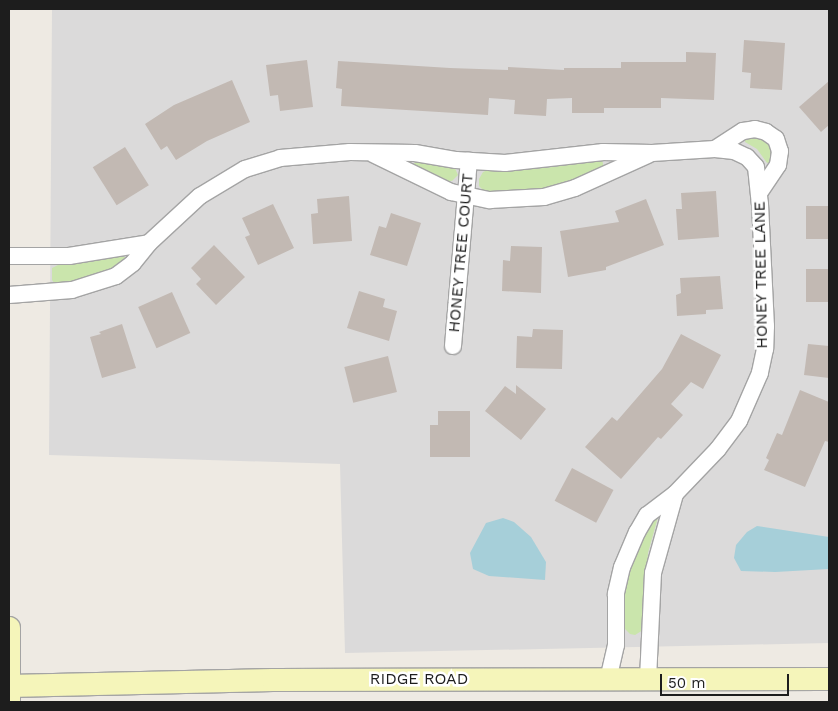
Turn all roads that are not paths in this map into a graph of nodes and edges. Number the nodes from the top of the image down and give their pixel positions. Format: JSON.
{"nodes":[{"id":1,"x":715,"y":149,"type":"junction"},
{"id":2,"x":370,"y":153,"type":"junction"},
{"id":3,"x":652,"y":153,"type":"junction"},
{"id":4,"x":468,"y":161,"type":"junction"},
{"id":5,"x":759,"y":193,"type":"junction"},
{"id":6,"x":466,"y":195,"type":"junction"},
{"id":7,"x":149,"y":243,"type":"junction"},
{"id":8,"x":9,"y":256,"type":"edge"},
{"id":9,"x":9,"y":295,"type":"edge"},
{"id":10,"x":453,"y":346,"type":"dead end"},
{"id":11,"x":675,"y":494,"type":"junction"},
{"id":12,"x":9,"y":628,"type":"edge"},
{"id":13,"x":608,"y":679,"type":"junction"},
{"id":14,"x":648,"y":679,"type":"junction"},
{"id":15,"x":829,"y":679,"type":"edge"},
{"id":16,"x":9,"y":686,"type":"edge"},
{"id":17,"x":9,"y":702,"type":"edge"}],
"edges":[{"from":1,"to":3,"type":"street","name":"HONEY TREE LANE"},
{"from":1,"to":5,"type":"street","name":"HONEY TREE LANE"},
{"from":1,"to":5,"type":"street"},
{"from":2,"to":4,"type":"street","name":"HONEY TREE LANE"},
{"from":2,"to":6,"type":"street","name":"HONEY TREE LANE"},
{"from":2,"to":7,"type":"street","name":"HONEY TREE LANE"},
{"from":3,"to":4,"type":"street","name":"HONEY TREE LANE"},
{"from":3,"to":6,"type":"street","name":"HONEY TREE LANE"},
{"from":4,"to":6,"type":"street","name":"HONEY TREE COURT"},
{"from":5,"to":11,"type":"street","name":"HONEY TREE LANE"},
{"from":6,"to":10,"type":"street","name":"HONEY TREE COURT"},
{"from":7,"to":8,"type":"street"},
{"from":7,"to":9,"type":"street","name":"HONEY TREE LANE"},
{"from":11,"to":13,"type":"street","name":"HONEY TREE LANE"},
{"from":11,"to":14,"type":"street","name":"HONEY TREE LANE"},
{"from":12,"to":16,"type":"street"},
{"from":13,"to":14,"type":"street","name":"RIDGE ROAD"},
{"from":13,"to":16,"type":"street","name":"RIDGE ROAD"},
{"from":14,"to":15,"type":"street","name":"RIDGE ROAD"},
{"from":16,"to":17,"type":"street"}]}
